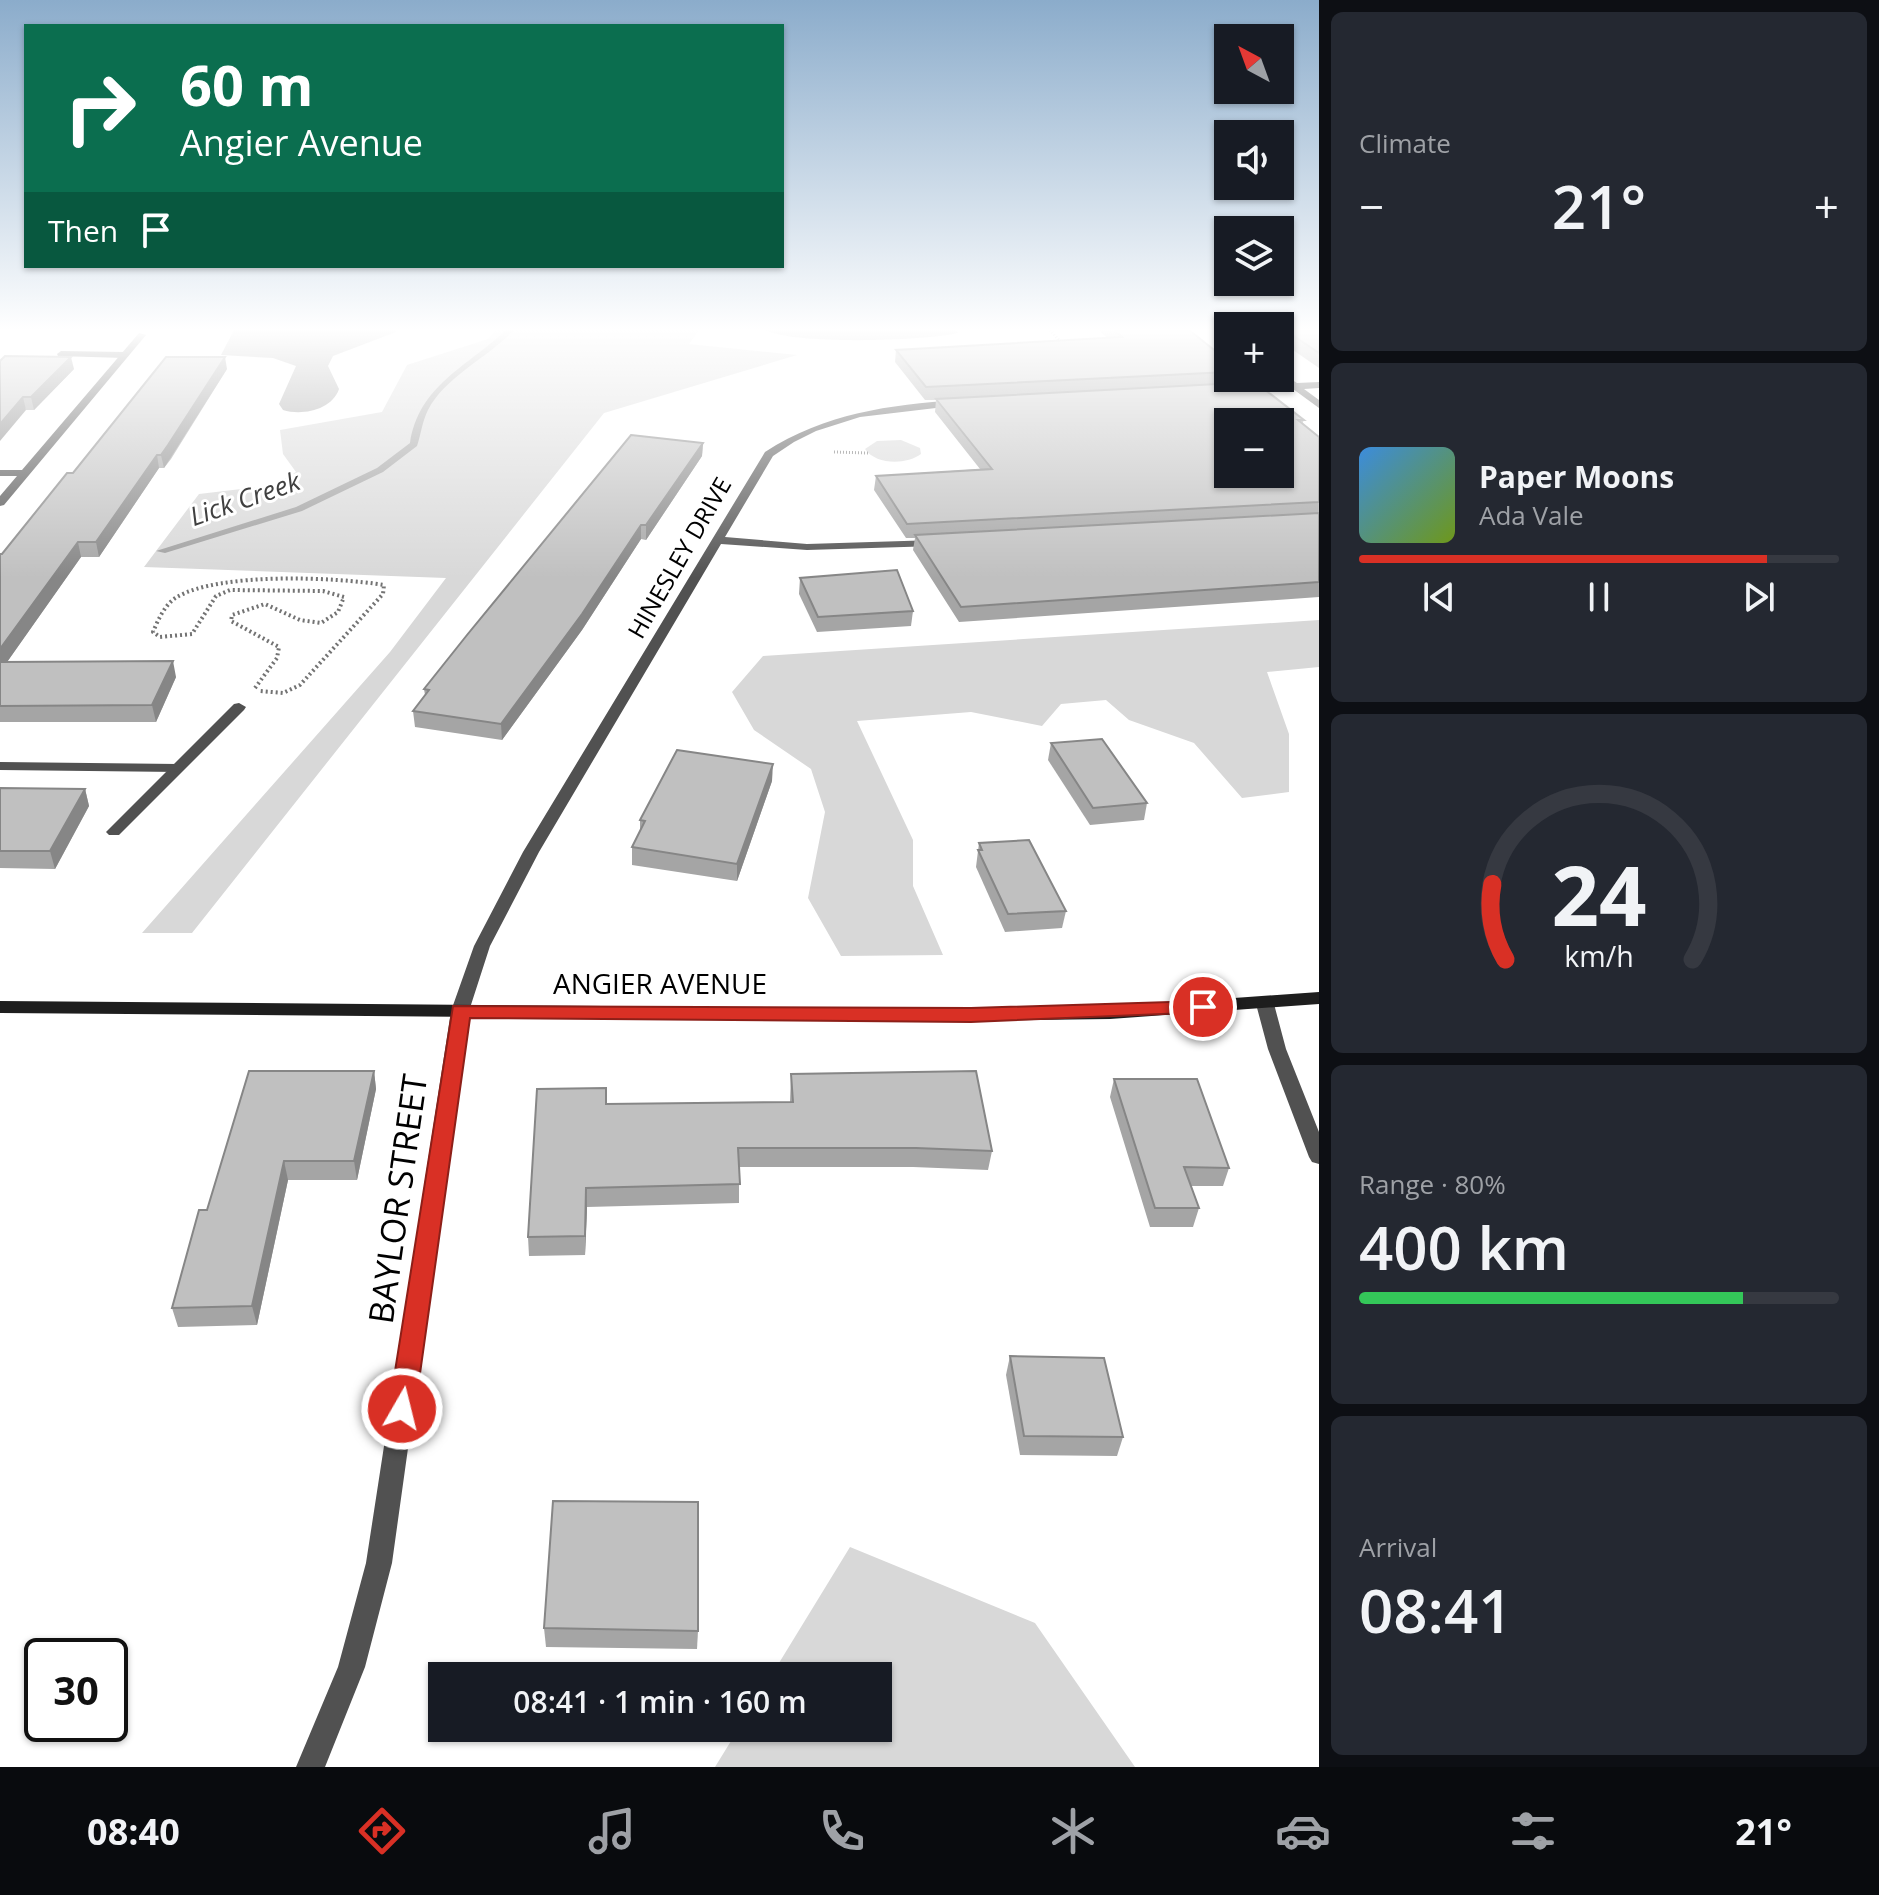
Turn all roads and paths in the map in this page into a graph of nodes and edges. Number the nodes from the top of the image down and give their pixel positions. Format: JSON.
{"nodes":[{"id":1,"x":76,"y":412,"type":"edge"},
{"id":2,"x":867,"y":412,"type":"edge"},
{"id":3,"x":830,"y":452,"type":"dead end"},
{"id":4,"x":868,"y":453,"type":"dead end"},
{"id":5,"x":0,"y":473,"type":"edge"},
{"id":6,"x":25,"y":473,"type":"junction"},
{"id":7,"x":0,"y":503,"type":"edge"},
{"id":8,"x":718,"y":540,"type":"junction"},
{"id":9,"x":951,"y":543,"type":"edge"},
{"id":10,"x":253,"y":690,"type":"joint"},
{"id":11,"x":239,"y":707,"type":"dead end"},
{"id":12,"x":0,"y":766,"type":"edge"},
{"id":13,"x":178,"y":768,"type":"junction"},
{"id":14,"x":114,"y":832,"type":"dead end"},
{"id":15,"x":1319,"y":998,"type":"edge"},
{"id":16,"x":1265,"y":1004,"type":"junction"},
{"id":17,"x":0,"y":1007,"type":"edge"},
{"id":18,"x":460,"y":1011,"type":"junction"},
{"id":19,"x":1319,"y":1157,"type":"edge"},
{"id":20,"x":310,"y":1767,"type":"edge"}],
"edges":[{"from":1,"to":6,"type":"street"},
{"from":2,"to":8,"type":"street","name":"HINESLEY DRIVE"},
{"from":3,"to":4,"type":"path"},
{"from":5,"to":6,"type":"street"},
{"from":6,"to":7,"type":"street"},
{"from":8,"to":9,"type":"street"},
{"from":8,"to":18,"type":"street","name":"HINESLEY DRIVE"},
{"from":10,"to":10,"type":"path"},
{"from":11,"to":13,"type":"street"},
{"from":12,"to":13,"type":"street"},
{"from":13,"to":14,"type":"street"},
{"from":15,"to":16,"type":"street","name":"ANGIER AVENUE"},
{"from":16,"to":18,"type":"street","name":"ANGIER AVENUE"},
{"from":16,"to":19,"type":"street"},
{"from":17,"to":18,"type":"street","name":"ANGIER AVENUE"},
{"from":18,"to":20,"type":"street","name":"BAYLOR STREET"}]}
